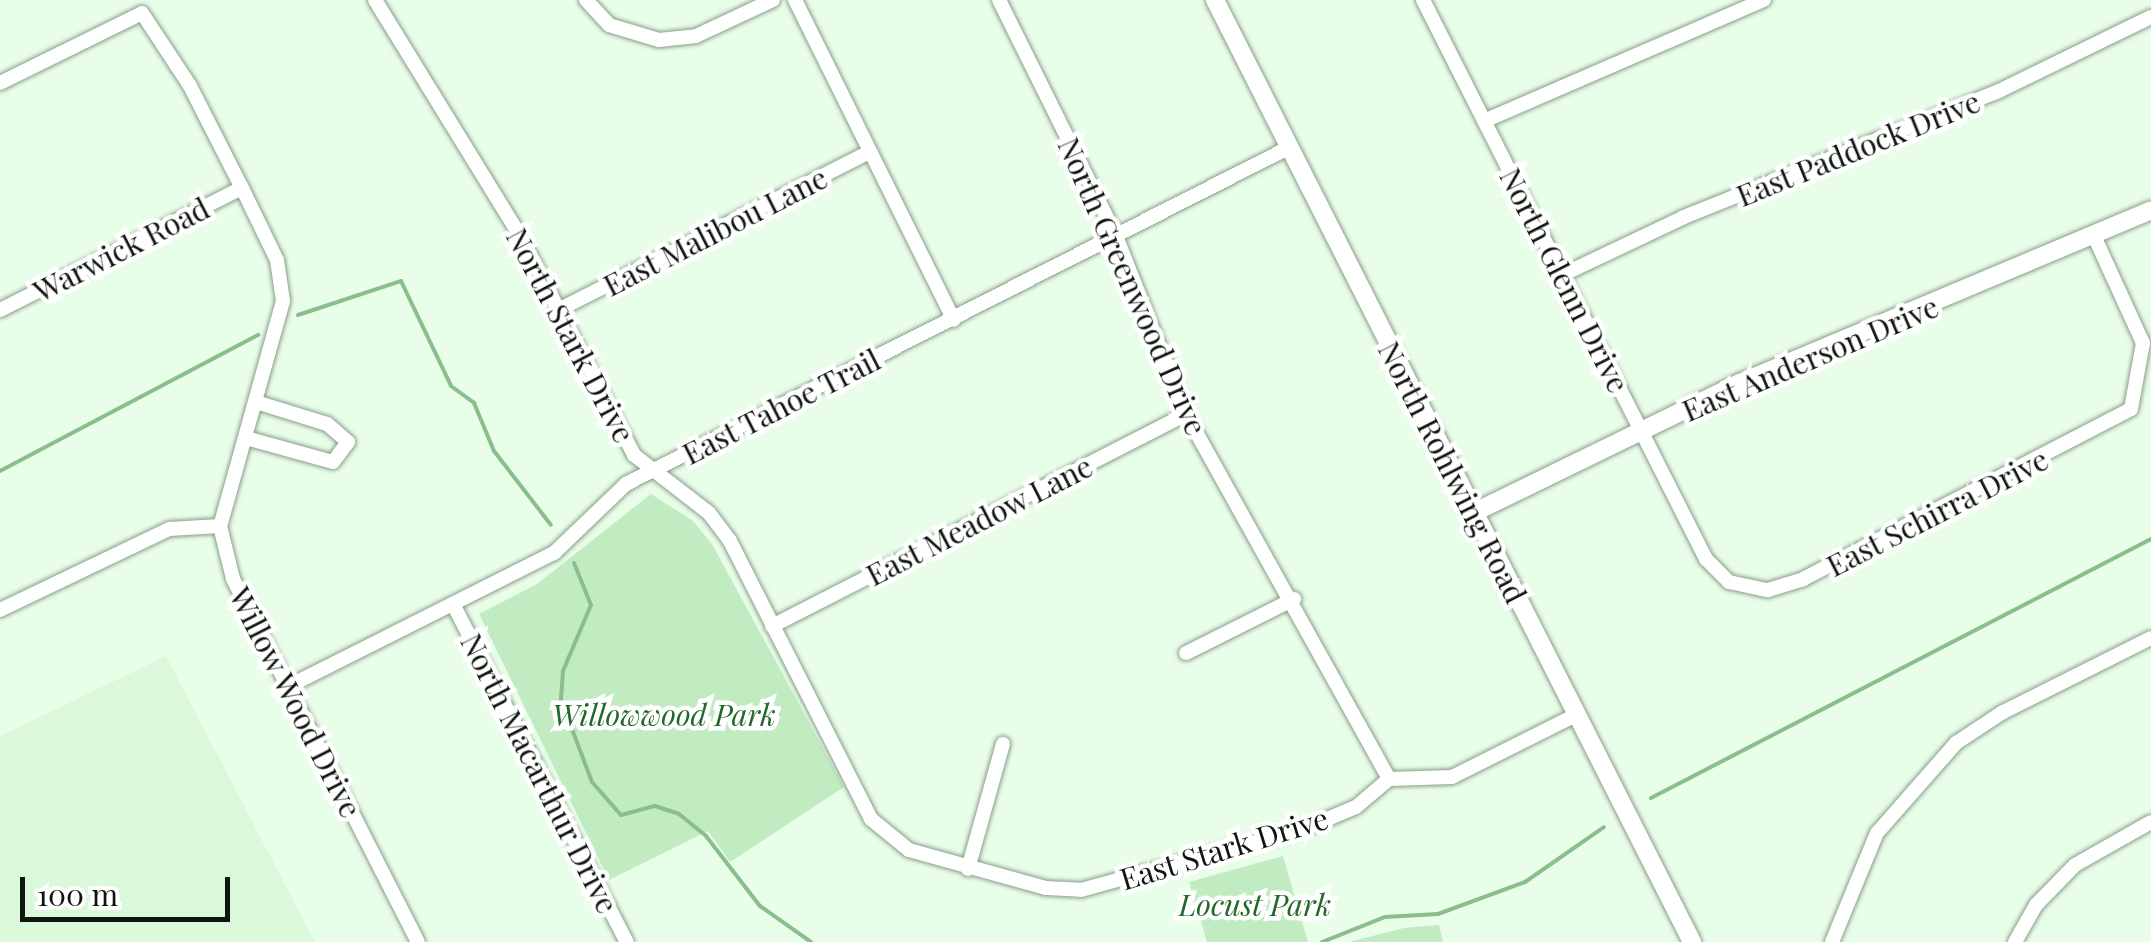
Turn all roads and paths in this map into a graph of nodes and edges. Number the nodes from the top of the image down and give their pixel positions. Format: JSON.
{"nodes":[{"id":1,"x":375,"y":0,"type":"edge"},
{"id":2,"x":586,"y":0,"type":"edge"},
{"id":3,"x":773,"y":0,"type":"edge"},
{"id":4,"x":795,"y":0,"type":"edge"},
{"id":5,"x":999,"y":0,"type":"edge"},
{"id":6,"x":1216,"y":0,"type":"edge"},
{"id":7,"x":1423,"y":0,"type":"edge"},
{"id":8,"x":1764,"y":0,"type":"edge"},
{"id":9,"x":2151,"y":16,"type":"edge"},
{"id":10,"x":0,"y":83,"type":"edge"},
{"id":11,"x":1484,"y":121,"type":"junction"},
{"id":12,"x":1290,"y":147,"type":"junction"},
{"id":13,"x":870,"y":152,"type":"junction"},
{"id":14,"x":242,"y":188,"type":"junction"},
{"id":15,"x":2151,"y":210,"type":"edge"},
{"id":16,"x":1116,"y":236,"type":"junction"},
{"id":17,"x":2095,"y":238,"type":"junction"},
{"id":18,"x":1562,"y":275,"type":"junction"},
{"id":19,"x":560,"y":309,"type":"junction"},
{"id":20,"x":0,"y":310,"type":"edge"},
{"id":21,"x":954,"y":320,"type":"junction"},
{"id":22,"x":256,"y":402,"type":"junction"},
{"id":23,"x":1186,"y":414,"type":"junction"},
{"id":24,"x":1642,"y":432,"type":"junction"},
{"id":25,"x":246,"y":438,"type":"junction"},
{"id":26,"x":653,"y":470,"type":"junction"},
{"id":27,"x":1473,"y":514,"type":"junction"},
{"id":28,"x":220,"y":526,"type":"junction"},
{"id":29,"x":1706,"y":560,"type":"joint"},
{"id":30,"x":1294,"y":599,"type":"junction"},
{"id":31,"x":453,"y":604,"type":"junction"},
{"id":32,"x":0,"y":610,"type":"edge"},
{"id":33,"x":772,"y":626,"type":"junction"},
{"id":34,"x":2151,"y":638,"type":"edge"},
{"id":35,"x":1186,"y":654,"type":"dead end"},
{"id":36,"x":288,"y":686,"type":"junction"},
{"id":37,"x":1576,"y":715,"type":"junction"},
{"id":38,"x":1003,"y":744,"type":"dead end"},
{"id":39,"x":1389,"y":778,"type":"junction"},
{"id":40,"x":2151,"y":822,"type":"edge"},
{"id":41,"x":968,"y":870,"type":"junction"},
{"id":42,"x":1687,"y":941,"type":"edge"},
{"id":43,"x":418,"y":942,"type":"edge"},
{"id":44,"x":627,"y":942,"type":"edge"},
{"id":45,"x":1832,"y":942,"type":"edge"},
{"id":46,"x":2016,"y":942,"type":"edge"}],
"edges":[{"from":1,"to":19,"type":"street","name":"North Stark Drive"},
{"from":2,"to":3,"type":"street"},
{"from":4,"to":13,"type":"street"},
{"from":5,"to":16,"type":"street","name":"North Greenwood Drive"},
{"from":6,"to":12,"type":"street","name":"North Rohlwing Road"},
{"from":7,"to":11,"type":"street","name":"North Glenn Drive"},
{"from":8,"to":11,"type":"street"},
{"from":9,"to":18,"type":"street","name":"East Paddock Drive"},
{"from":10,"to":14,"type":"street","name":"Willow Wood Drive"},
{"from":11,"to":18,"type":"street","name":"North Glenn Drive"},
{"from":12,"to":16,"type":"street","name":"East Tahoe Trail"},
{"from":12,"to":27,"type":"street","name":"North Rohlwing Road"},
{"from":13,"to":19,"type":"street","name":"East Malibou Lane"},
{"from":13,"to":21,"type":"street"},
{"from":14,"to":20,"type":"street","name":"Warwick Road"},
{"from":14,"to":22,"type":"street","name":"Willow Wood Drive"},
{"from":15,"to":17,"type":"street","name":"East Anderson Drive"},
{"from":16,"to":21,"type":"street","name":"East Tahoe Trail"},
{"from":16,"to":23,"type":"street","name":"North Greenwood Drive"},
{"from":17,"to":24,"type":"street","name":"East Anderson Drive"},
{"from":17,"to":29,"type":"street","name":"East Schirra Drive"},
{"from":18,"to":24,"type":"street","name":"North Glenn Drive"},
{"from":19,"to":26,"type":"street","name":"North Stark Drive"},
{"from":21,"to":26,"type":"street","name":"East Tahoe Trail"},
{"from":22,"to":25,"type":"street","name":"Willow Wood Drive"},
{"from":22,"to":25,"type":"street"},
{"from":23,"to":30,"type":"street","name":"North Greenwood Drive"},
{"from":23,"to":33,"type":"street","name":"East Meadow Lane"},
{"from":24,"to":27,"type":"street","name":"East Anderson Drive"},
{"from":24,"to":29,"type":"street","name":"North Glenn Drive"},
{"from":25,"to":28,"type":"street","name":"Willow Wood Drive"},
{"from":26,"to":31,"type":"street","name":"East Tahoe Trail"},
{"from":26,"to":33,"type":"street","name":"North Stark Drive"},
{"from":27,"to":37,"type":"street","name":"North Rohlwing Road"},
{"from":28,"to":32,"type":"street"},
{"from":28,"to":36,"type":"street","name":"Willow Wood Drive"},
{"from":30,"to":35,"type":"street"},
{"from":30,"to":39,"type":"street","name":"North Greenwood Drive"},
{"from":31,"to":36,"type":"street","name":"East Tahoe Trail"},
{"from":31,"to":44,"type":"street","name":"North Macarthur Drive"},
{"from":33,"to":41,"type":"street","name":"North Stark Drive"},
{"from":34,"to":45,"type":"street"},
{"from":36,"to":43,"type":"street","name":"Willow Wood Drive"},
{"from":37,"to":39,"type":"street"},
{"from":37,"to":42,"type":"street","name":"North Rohlwing Road"},
{"from":38,"to":41,"type":"street"},
{"from":39,"to":41,"type":"street","name":"East Stark Drive"},
{"from":40,"to":46,"type":"street"}]}
